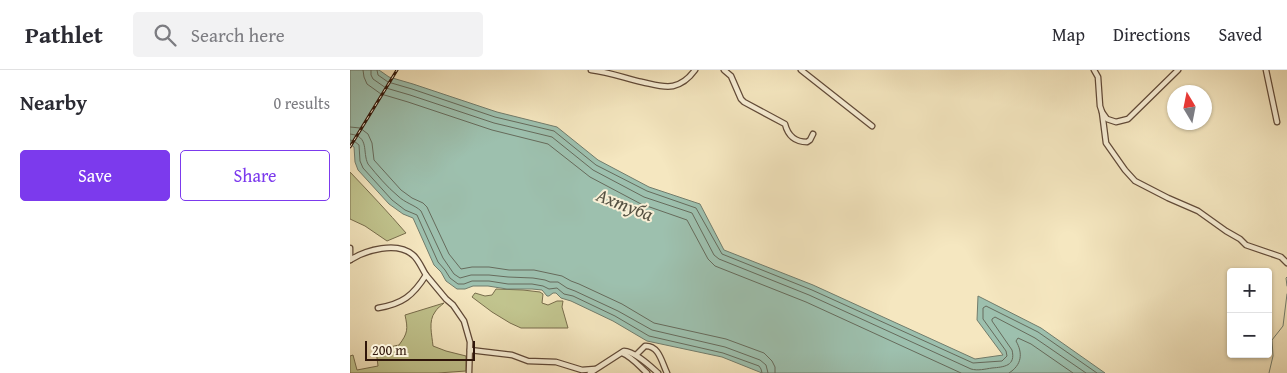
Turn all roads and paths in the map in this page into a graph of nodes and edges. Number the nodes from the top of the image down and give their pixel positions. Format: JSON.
{"nodes":[{"id":1,"x":591,"y":70,"type":"edge"},
{"id":2,"x":695,"y":70,"type":"edge"},
{"id":3,"x":724,"y":70,"type":"edge"},
{"id":4,"x":801,"y":70,"type":"edge"},
{"id":5,"x":1094,"y":70,"type":"edge"},
{"id":6,"x":1178,"y":70,"type":"edge"},
{"id":7,"x":1266,"y":70,"type":"edge"},
{"id":8,"x":1102,"y":112,"type":"junction"},
{"id":9,"x":1277,"y":122,"type":"dead end"},
{"id":10,"x":872,"y":126,"type":"dead end"},
{"id":11,"x":813,"y":134,"type":"dead end"},
{"id":12,"x":350,"y":248,"type":"edge"},
{"id":13,"x":1287,"y":263,"type":"edge"},
{"id":14,"x":426,"y":275,"type":"junction"},
{"id":15,"x":378,"y":308,"type":"dead end"},
{"id":16,"x":470,"y":350,"type":"junction"},
{"id":17,"x":622,"y":353,"type":"junction"},
{"id":18,"x":636,"y":355,"type":"junction"},
{"id":19,"x":595,"y":369,"type":"junction"},
{"id":20,"x":469,"y":373,"type":"edge"},
{"id":21,"x":590,"y":373,"type":"edge"},
{"id":22,"x":647,"y":373,"type":"edge"},
{"id":23,"x":658,"y":373,"type":"edge"},
{"id":24,"x":667,"y":373,"type":"edge"}],
"edges":[{"from":1,"to":2,"type":"street"},
{"from":3,"to":11,"type":"street"},
{"from":4,"to":10,"type":"street"},
{"from":5,"to":8,"type":"street"},
{"from":6,"to":8,"type":"street"},
{"from":7,"to":9,"type":"street"},
{"from":8,"to":13,"type":"street"},
{"from":12,"to":14,"type":"street"},
{"from":14,"to":15,"type":"street"},
{"from":14,"to":16,"type":"street"},
{"from":16,"to":19,"type":"street"},
{"from":16,"to":20,"type":"street"},
{"from":17,"to":18,"type":"street"},
{"from":17,"to":19,"type":"street"},
{"from":17,"to":22,"type":"street"},
{"from":18,"to":23,"type":"street"},
{"from":18,"to":24,"type":"street"},
{"from":19,"to":21,"type":"street"}]}
